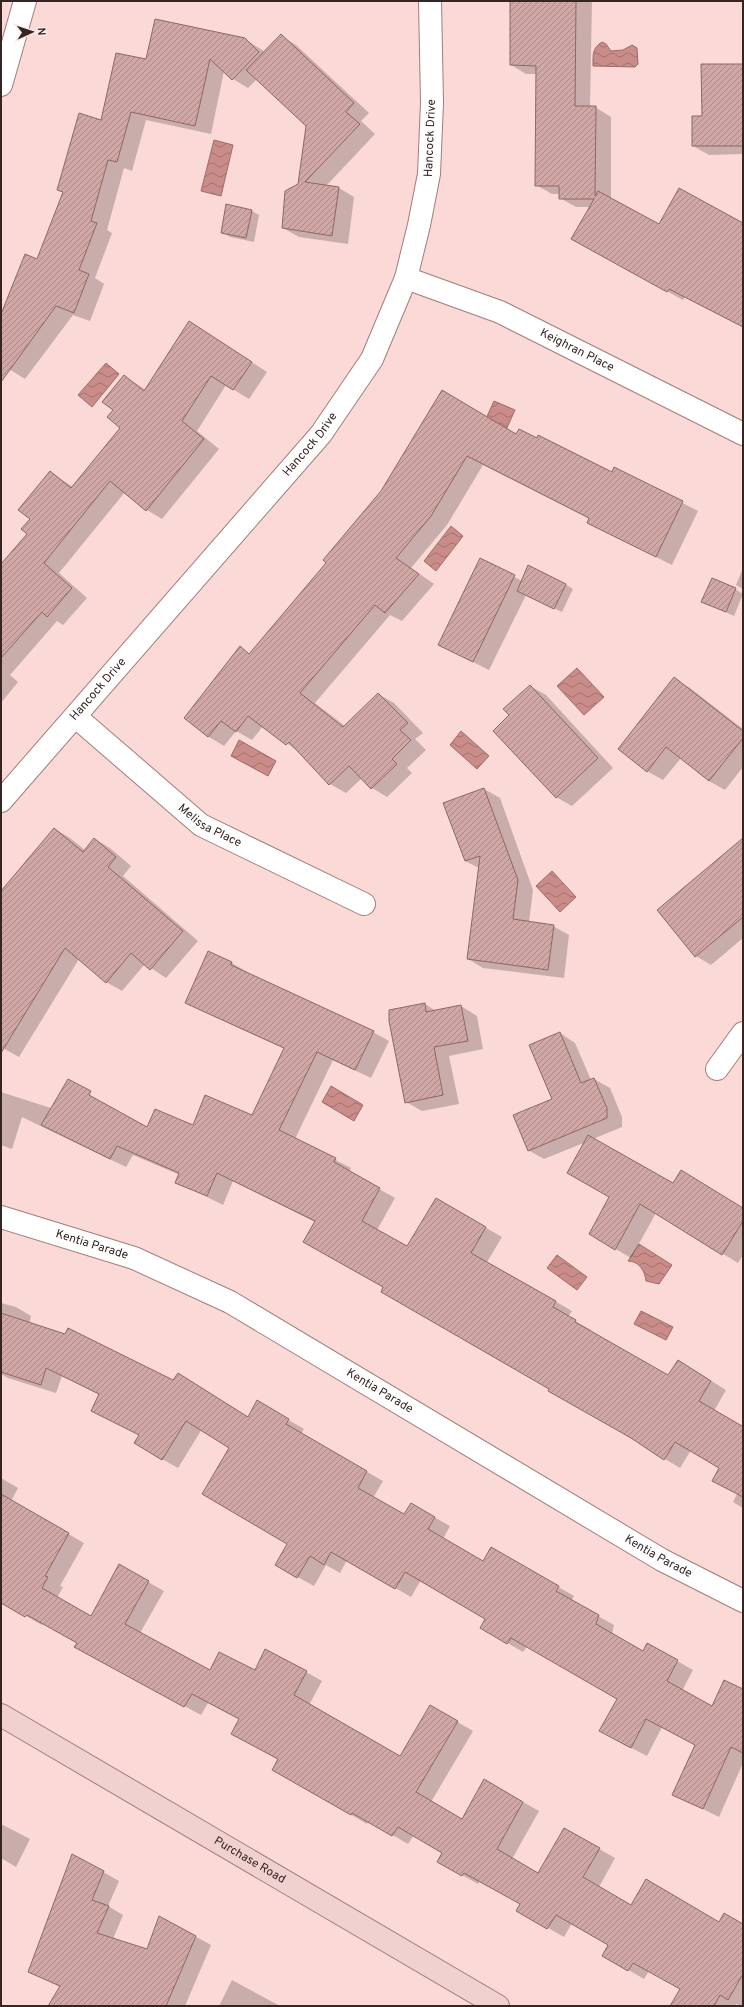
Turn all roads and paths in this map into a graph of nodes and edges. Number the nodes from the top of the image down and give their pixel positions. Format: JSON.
{"nodes":[{"id":1,"x":25,"y":1,"type":"edge"},
{"id":2,"x":430,"y":1,"type":"edge"},
{"id":3,"x":1,"y":85,"type":"edge"},
{"id":4,"x":406,"y":278,"type":"junction"},
{"id":5,"x":743,"y":434,"type":"edge"},
{"id":6,"x":76,"y":717,"type":"junction"},
{"id":7,"x":1,"y":801,"type":"edge"},
{"id":8,"x":364,"y":904,"type":"dead end"},
{"id":9,"x":743,"y":1033,"type":"edge"},
{"id":10,"x":717,"y":1069,"type":"dead end"},
{"id":11,"x":1,"y":1217,"type":"edge"},
{"id":12,"x":743,"y":1601,"type":"edge"},
{"id":13,"x":1,"y":1715,"type":"edge"},
{"id":14,"x":498,"y":2006,"type":"edge"}],
"edges":[{"from":1,"to":3,"type":"street"},
{"from":2,"to":4,"type":"street","name":"Hancock Drive"},
{"from":4,"to":5,"type":"street","name":"Keighran Place"},
{"from":4,"to":6,"type":"street","name":"Hancock Drive"},
{"from":6,"to":7,"type":"street","name":"Hancock Drive"},
{"from":6,"to":8,"type":"street","name":"Melissa Place"},
{"from":9,"to":10,"type":"street"},
{"from":11,"to":12,"type":"street","name":"Kentia Parade"},
{"from":13,"to":14,"type":"main road","name":"Purchase Road"}]}
